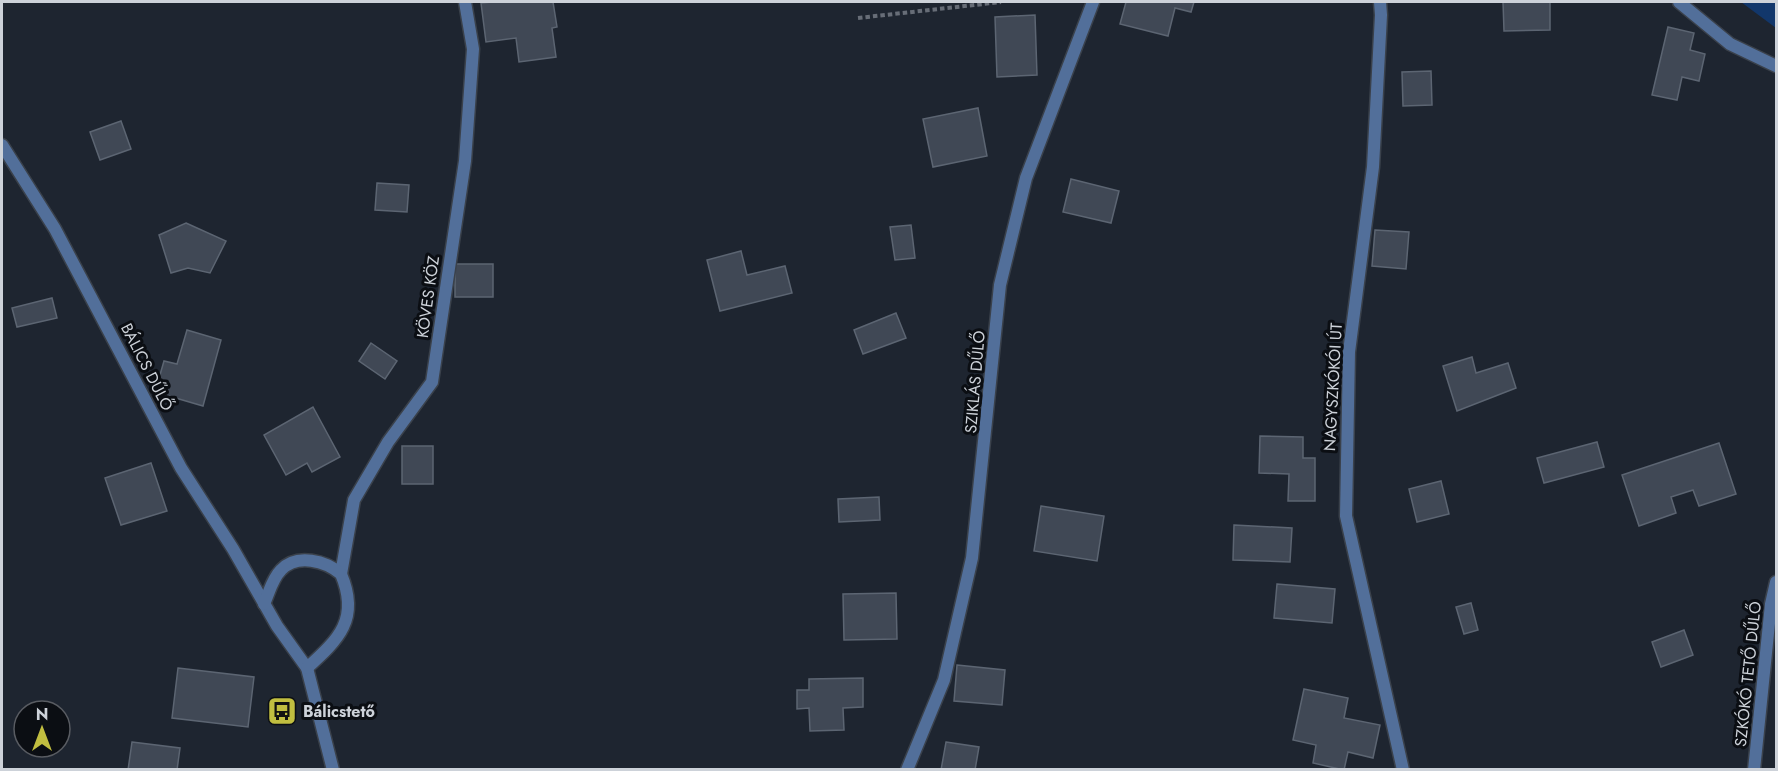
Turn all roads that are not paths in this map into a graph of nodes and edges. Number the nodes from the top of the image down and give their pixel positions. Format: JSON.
{"nodes":[{"id":1,"x":465,"y":2,"type":"edge"},
{"id":2,"x":1093,"y":2,"type":"edge"},
{"id":3,"x":1380,"y":2,"type":"edge"},
{"id":4,"x":1679,"y":2,"type":"edge"},
{"id":5,"x":1776,"y":66,"type":"edge"},
{"id":6,"x":2,"y":145,"type":"edge"},
{"id":7,"x":341,"y":574,"type":"junction"},
{"id":8,"x":1776,"y":582,"type":"edge"},
{"id":9,"x":264,"y":604,"type":"junction"},
{"id":10,"x":307,"y":668,"type":"junction"},
{"id":11,"x":333,"y":770,"type":"edge"},
{"id":12,"x":907,"y":770,"type":"edge"},
{"id":13,"x":1403,"y":770,"type":"edge"},
{"id":14,"x":1754,"y":770,"type":"edge"}],
"edges":[{"from":1,"to":7,"type":"street","name":"KÖVES KÖZ"},
{"from":2,"to":12,"type":"street","name":"SZIKLÁS DŰLŐ"},
{"from":3,"to":13,"type":"street","name":"NAGYSZKÓKÓI ÚT"},
{"from":4,"to":5,"type":"street"},
{"from":6,"to":9,"type":"street","name":"BÁLICS DŰLŐ"},
{"from":7,"to":9,"type":"street"},
{"from":7,"to":10,"type":"street"},
{"from":8,"to":14,"type":"street","name":"SZKÓKÓ TETŐ DŰLŐ"},
{"from":9,"to":10,"type":"street"},
{"from":10,"to":11,"type":"street"}]}
